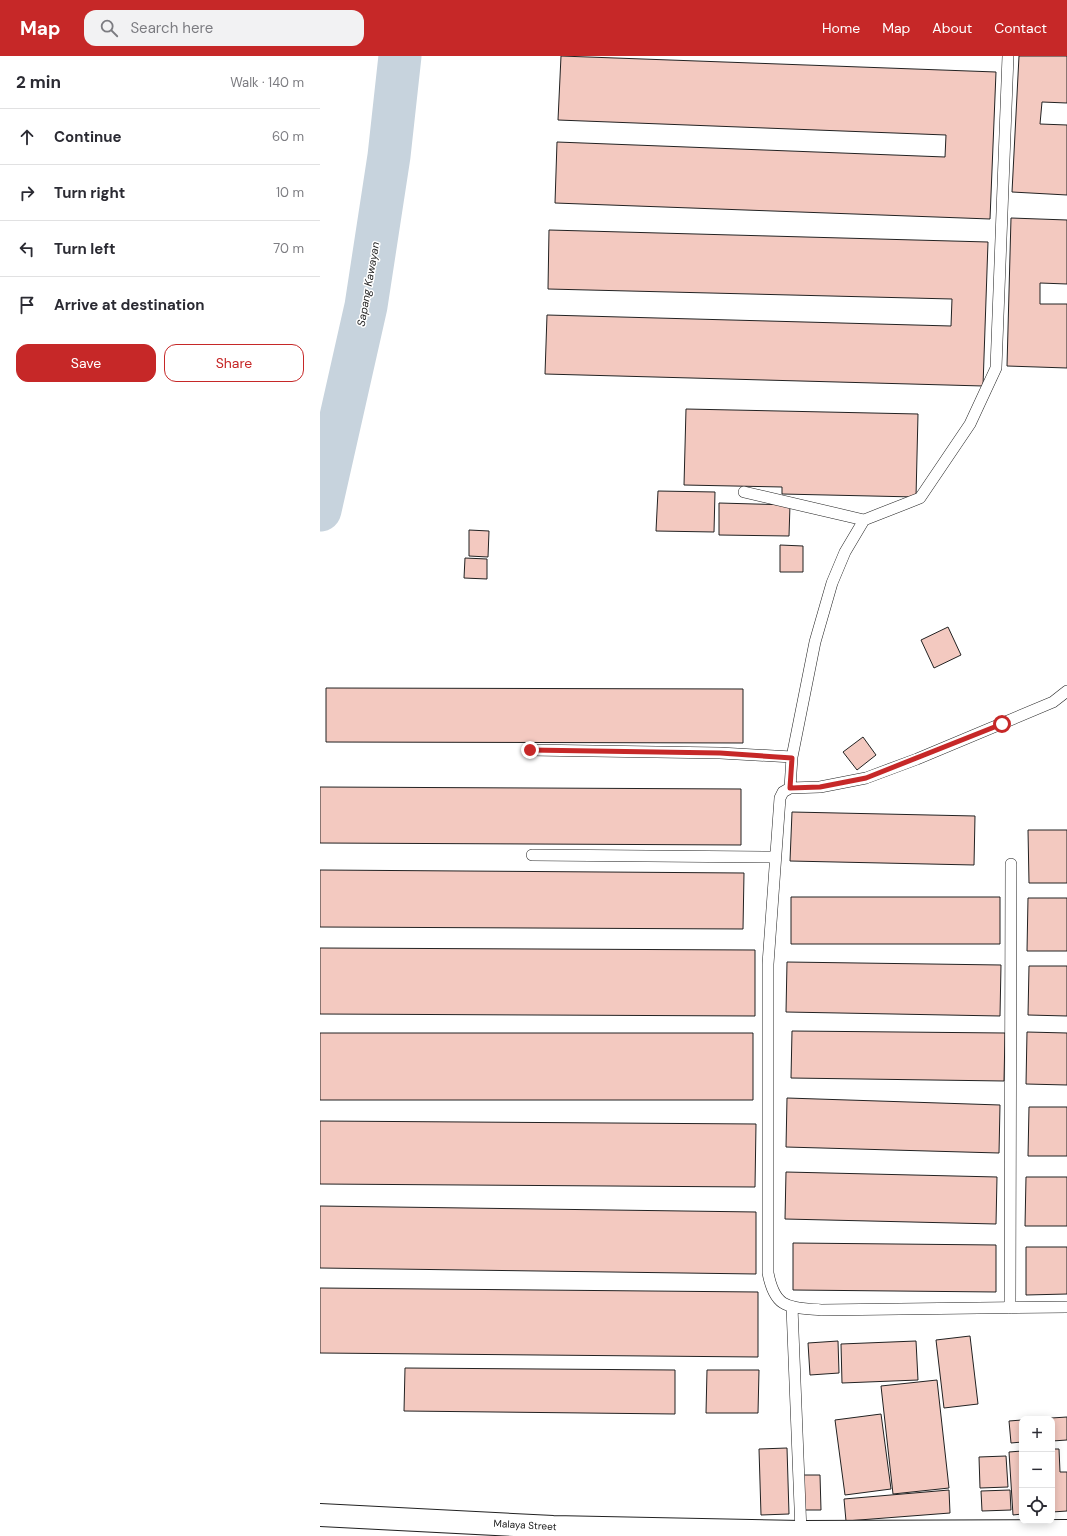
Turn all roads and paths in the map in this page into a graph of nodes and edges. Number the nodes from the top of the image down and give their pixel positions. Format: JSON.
{"nodes":[{"id":1,"x":1008,"y":56,"type":"edge"},
{"id":2,"x":744,"y":492,"type":"dead end"},
{"id":3,"x":864,"y":520,"type":"junction"},
{"id":4,"x":1067,"y":691,"type":"edge"},
{"id":5,"x":530,"y":750,"type":"dead end"},
{"id":6,"x":792,"y":758,"type":"junction"},
{"id":7,"x":790,"y":788,"type":"junction"},
{"id":8,"x":532,"y":855,"type":"dead end"},
{"id":9,"x":775,"y":857,"type":"junction"},
{"id":10,"x":1011,"y":864,"type":"dead end"},
{"id":11,"x":792,"y":1307,"type":"junction"},
{"id":12,"x":1067,"y":1307,"type":"edge"},
{"id":13,"x":1010,"y":1308,"type":"junction"},
{"id":14,"x":320,"y":1515,"type":"edge"},
{"id":15,"x":487,"y":1530,"type":"edge"},
{"id":16,"x":1067,"y":1531,"type":"edge"},
{"id":17,"x":801,"y":1532,"type":"junction"}],
"edges":[{"from":1,"to":3,"type":"lane"},
{"from":2,"to":3,"type":"lane"},
{"from":3,"to":6,"type":"lane"},
{"from":4,"to":7,"type":"lane"},
{"from":5,"to":6,"type":"lane"},
{"from":6,"to":7,"type":"lane"},
{"from":7,"to":9,"type":"lane"},
{"from":8,"to":9,"type":"lane"},
{"from":9,"to":11,"type":"lane"},
{"from":10,"to":13,"type":"lane"},
{"from":11,"to":13,"type":"lane"},
{"from":11,"to":17,"type":"lane"},
{"from":12,"to":13,"type":"lane"},
{"from":14,"to":15,"type":"street","name":"Malaya Street"},
{"from":15,"to":17,"type":"street","name":"Malaya Street"},
{"from":16,"to":17,"type":"street","name":"Malaya Street"}]}
